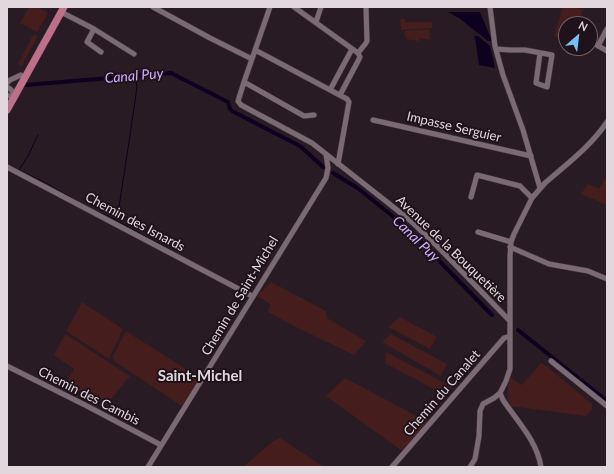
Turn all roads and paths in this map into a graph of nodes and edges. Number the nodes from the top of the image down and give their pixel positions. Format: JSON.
{"nodes":[{"id":1,"x":153,"y":7,"type":"edge"},
{"id":2,"x":270,"y":7,"type":"edge"},
{"id":3,"x":294,"y":7,"type":"edge"},
{"id":4,"x":321,"y":7,"type":"edge"},
{"id":5,"x":366,"y":7,"type":"edge"},
{"id":6,"x":490,"y":7,"type":"edge"},
{"id":7,"x":61,"y":9,"type":"edge"},
{"id":8,"x":316,"y":22,"type":"junction"},
{"id":9,"x":94,"y":29,"type":"junction"},
{"id":10,"x":607,"y":29,"type":"edge"},
{"id":11,"x":598,"y":46,"type":"joint"},
{"id":12,"x":352,"y":49,"type":"junction"},
{"id":13,"x":496,"y":49,"type":"junction"},
{"id":14,"x":255,"y":50,"type":"junction"},
{"id":15,"x":607,"y":51,"type":"edge"},
{"id":16,"x":101,"y":52,"type":"dead end"},
{"id":17,"x":358,"y":53,"type":"junction"},
{"id":18,"x":540,"y":53,"type":"junction"},
{"id":19,"x":134,"y":54,"type":"dead end"},
{"id":20,"x":252,"y":59,"type":"junction"},
{"id":21,"x":21,"y":75,"type":"junction"},
{"id":22,"x":244,"y":82,"type":"junction"},
{"id":23,"x":7,"y":83,"type":"edge"},
{"id":24,"x":330,"y":90,"type":"junction"},
{"id":25,"x":11,"y":94,"type":"edge"},
{"id":26,"x":340,"y":95,"type":"junction"},
{"id":27,"x":7,"y":110,"type":"edge"},
{"id":28,"x":314,"y":115,"type":"dead end"},
{"id":29,"x":373,"y":120,"type":"dead end"},
{"id":30,"x":607,"y":122,"type":"edge"},
{"id":31,"x":326,"y":154,"type":"junction"},
{"id":32,"x":531,"y":156,"type":"junction"},
{"id":33,"x":338,"y":164,"type":"junction"},
{"id":34,"x":7,"y":167,"type":"edge"},
{"id":35,"x":540,"y":188,"type":"junction"},
{"id":36,"x":470,"y":197,"type":"dead end"},
{"id":37,"x":532,"y":198,"type":"junction"},
{"id":38,"x":478,"y":232,"type":"dead end"},
{"id":39,"x":511,"y":244,"type":"junction"},
{"id":40,"x":607,"y":279,"type":"edge"},
{"id":41,"x":252,"y":296,"type":"junction"},
{"id":42,"x":509,"y":320,"type":"junction"},
{"id":43,"x":510,"y":328,"type":"junction"},
{"id":44,"x":516,"y":333,"type":"dead end"},
{"id":45,"x":510,"y":336,"type":"junction"},
{"id":46,"x":551,"y":361,"type":"dead end"},
{"id":47,"x":7,"y":366,"type":"edge"},
{"id":48,"x":500,"y":393,"type":"junction"},
{"id":49,"x":607,"y":406,"type":"edge"},
{"id":50,"x":161,"y":445,"type":"junction"},
{"id":51,"x":148,"y":467,"type":"edge"},
{"id":52,"x":392,"y":467,"type":"edge"},
{"id":53,"x":470,"y":467,"type":"edge"},
{"id":54,"x":541,"y":467,"type":"edge"}],
"edges":[{"from":1,"to":20,"type":"street"},
{"from":2,"to":14,"type":"street"},
{"from":3,"to":8,"type":"street"},
{"from":4,"to":8,"type":"street"},
{"from":5,"to":17,"type":"street"},
{"from":6,"to":13,"type":"street"},
{"from":7,"to":9,"type":"street"},
{"from":7,"to":21,"type":"main road"},
{"from":7,"to":25,"type":"main road"},
{"from":8,"to":12,"type":"street"},
{"from":9,"to":16,"type":"street"},
{"from":9,"to":19,"type":"street"},
{"from":10,"to":11,"type":"street"},
{"from":11,"to":15,"type":"street"},
{"from":12,"to":17,"type":"street"},
{"from":12,"to":24,"type":"street"},
{"from":13,"to":18,"type":"street"},
{"from":13,"to":32,"type":"street"},
{"from":14,"to":20,"type":"street"},
{"from":14,"to":24,"type":"street"},
{"from":17,"to":26,"type":"street"},
{"from":18,"to":18,"type":"street"},
{"from":20,"to":22,"type":"street"},
{"from":21,"to":23,"type":"street"},
{"from":21,"to":25,"type":"main road"},
{"from":22,"to":28,"type":"street"},
{"from":22,"to":31,"type":"street","name":"Avenue de la Bouquetière"},
{"from":24,"to":26,"type":"street"},
{"from":25,"to":27,"type":"main road"},
{"from":26,"to":33,"type":"street"},
{"from":29,"to":32,"type":"street","name":"Impasse Serguier"},
{"from":30,"to":35,"type":"street"},
{"from":31,"to":33,"type":"street","name":"Avenue de la Bouquetière"},
{"from":31,"to":41,"type":"street","name":"Chemin de Saint-Michel"},
{"from":32,"to":35,"type":"street"},
{"from":33,"to":42,"type":"street","name":"Avenue de la Bouquetière"},
{"from":34,"to":41,"type":"street","name":"Chemin des Isnards"},
{"from":35,"to":37,"type":"street"},
{"from":36,"to":37,"type":"street"},
{"from":37,"to":39,"type":"street"},
{"from":38,"to":39,"type":"street"},
{"from":39,"to":40,"type":"street"},
{"from":39,"to":42,"type":"street"},
{"from":41,"to":50,"type":"street","name":"Chemin de Saint-Michel"},
{"from":42,"to":43,"type":"street"},
{"from":43,"to":44,"type":"street"},
{"from":43,"to":45,"type":"street"},
{"from":45,"to":48,"type":"street"},
{"from":45,"to":52,"type":"street","name":"Chemin du Canalet"},
{"from":46,"to":49,"type":"street"},
{"from":47,"to":50,"type":"street","name":"Chemin des Cambis"},
{"from":48,"to":53,"type":"street"},
{"from":48,"to":54,"type":"street"},
{"from":50,"to":51,"type":"street","name":"Chemin de Saint-Michel"}]}
